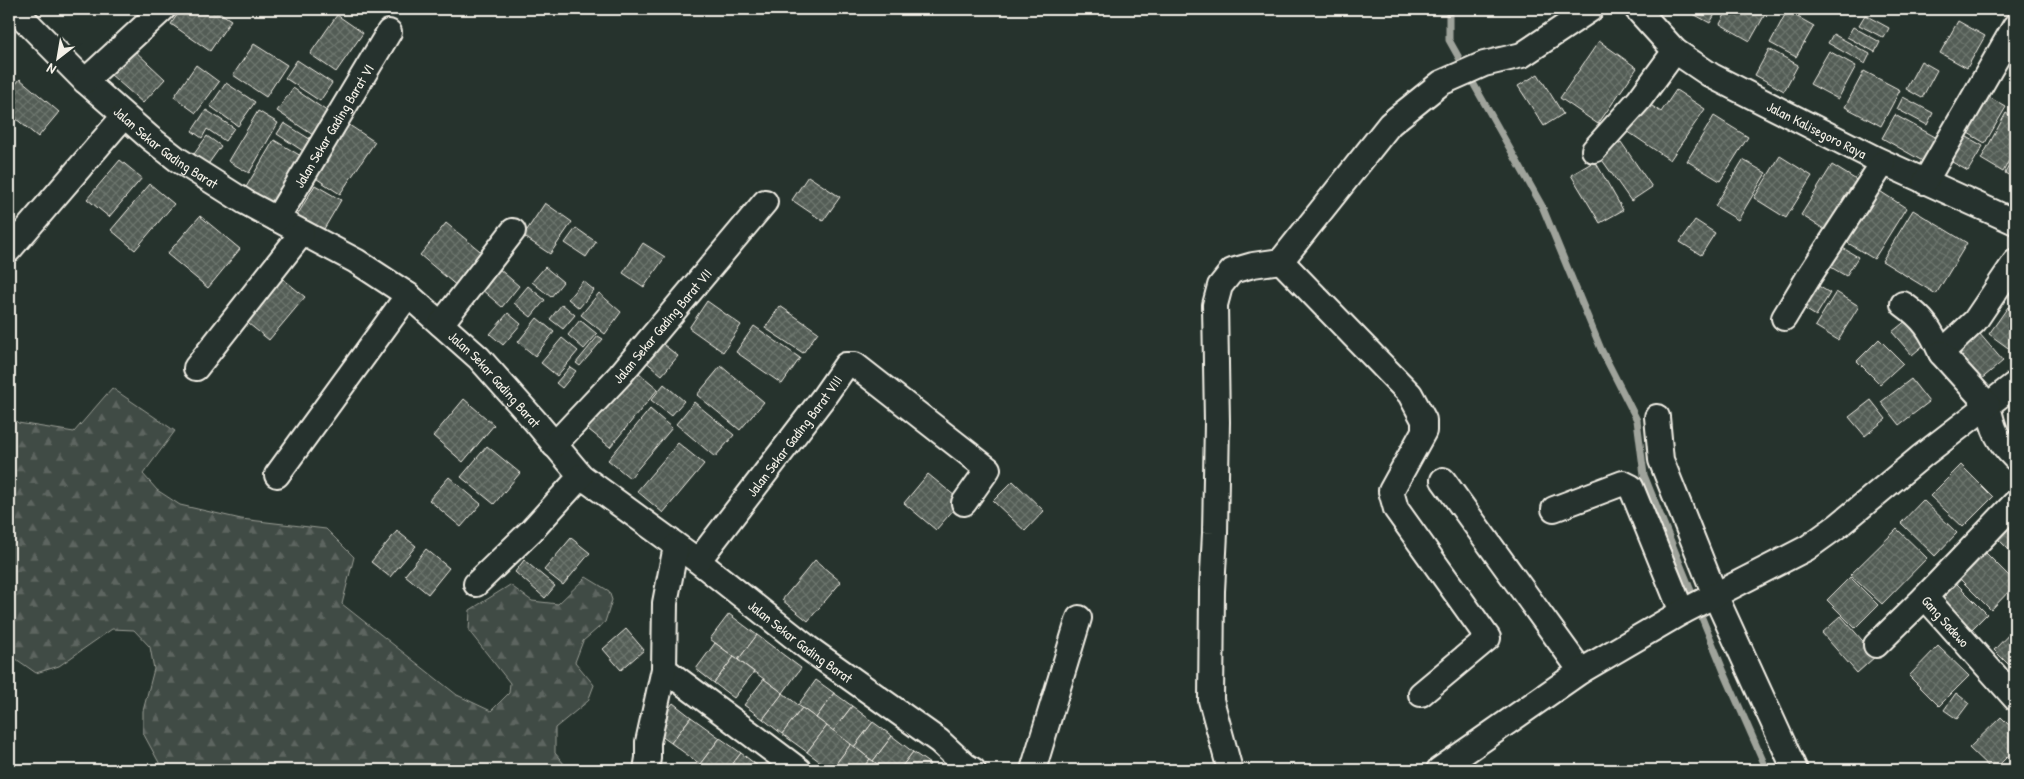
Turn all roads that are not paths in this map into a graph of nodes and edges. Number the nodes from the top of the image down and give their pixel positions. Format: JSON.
{"nodes":[{"id":1,"x":14,"y":9,"type":"edge"},
{"id":2,"x":163,"y":9,"type":"edge"},
{"id":3,"x":1591,"y":9,"type":"edge"},
{"id":4,"x":1638,"y":9,"type":"edge"},
{"id":5,"x":2015,"y":26,"type":"edge"},
{"id":6,"x":389,"y":32,"type":"dead end"},
{"id":7,"x":1675,"y":51,"type":"junction"},
{"id":8,"x":85,"y":81,"type":"junction"},
{"id":9,"x":124,"y":116,"type":"junction"},
{"id":10,"x":1594,"y":150,"type":"dead end"},
{"id":11,"x":1883,"y":163,"type":"junction"},
{"id":12,"x":1925,"y":182,"type":"junction"},
{"id":13,"x":765,"y":202,"type":"dead end"},
{"id":14,"x":277,"y":220,"type":"junction"},
{"id":15,"x":2015,"y":222,"type":"edge"},
{"id":16,"x":513,"y":231,"type":"dead end"},
{"id":17,"x":302,"y":233,"type":"junction"},
{"id":18,"x":9,"y":250,"type":"edge"},
{"id":19,"x":1281,"y":261,"type":"junction"},
{"id":20,"x":2015,"y":262,"type":"edge"},
{"id":21,"x":408,"y":295,"type":"junction"},
{"id":22,"x":1903,"y":304,"type":"dead end"},
{"id":23,"x":1784,"y":318,"type":"dead end"},
{"id":24,"x":441,"y":324,"type":"junction"},
{"id":25,"x":1941,"y":353,"type":"junction"},
{"id":26,"x":196,"y":368,"type":"dead end"},
{"id":27,"x":2015,"y":384,"type":"edge"},
{"id":28,"x":1988,"y":405,"type":"junction"},
{"id":29,"x":1657,"y":417,"type":"dead end"},
{"id":30,"x":554,"y":445,"type":"junction"},
{"id":31,"x":2015,"y":458,"type":"edge"},
{"id":32,"x":277,"y":475,"type":"dead end"},
{"id":33,"x":581,"y":476,"type":"junction"},
{"id":34,"x":1443,"y":480,"type":"dead end"},
{"id":35,"x":2015,"y":503,"type":"edge"},
{"id":36,"x":964,"y":504,"type":"dead end"},
{"id":37,"x":1554,"y":509,"type":"dead end"},
{"id":38,"x":676,"y":546,"type":"junction"},
{"id":39,"x":698,"y":562,"type":"junction"},
{"id":40,"x":476,"y":584,"type":"dead end"},
{"id":41,"x":1714,"y":596,"type":"junction"},
{"id":42,"x":1925,"y":597,"type":"junction"},
{"id":43,"x":1686,"y":610,"type":"junction"},
{"id":44,"x":1079,"y":618,"type":"dead end"},
{"id":45,"x":1876,"y":646,"type":"dead end"},
{"id":46,"x":664,"y":669,"type":"junction"},
{"id":47,"x":1581,"y":671,"type":"junction"},
{"id":48,"x":1421,"y":694,"type":"dead end"},
{"id":49,"x":2015,"y":698,"type":"edge"},
{"id":50,"x":967,"y":769,"type":"edge"},
{"id":51,"x":646,"y":770,"type":"edge"},
{"id":52,"x":799,"y":770,"type":"edge"},
{"id":53,"x":1033,"y":770,"type":"edge"},
{"id":54,"x":1230,"y":770,"type":"edge"},
{"id":55,"x":1438,"y":770,"type":"edge"},
{"id":56,"x":1795,"y":770,"type":"edge"}],
"edges":[{"from":1,"to":8,"type":"street","name":"Jalan Sekar Gading Barat"},
{"from":2,"to":8,"type":"street"},
{"from":3,"to":19,"type":"street"},
{"from":4,"to":7,"type":"street","name":"Jalan Kalisegoro Raya"},
{"from":5,"to":12,"type":"street"},
{"from":6,"to":14,"type":"street","name":"Jalan Sekar Gading Barat VI"},
{"from":7,"to":10,"type":"street"},
{"from":7,"to":11,"type":"street","name":"Jalan Kalisegoro Raya"},
{"from":8,"to":9,"type":"street","name":"Jalan Sekar Gading Barat"},
{"from":9,"to":14,"type":"street","name":"Jalan Sekar Gading Barat"},
{"from":9,"to":18,"type":"street"},
{"from":11,"to":12,"type":"street","name":"Jalan Kalisegoro Raya"},
{"from":11,"to":23,"type":"street"},
{"from":12,"to":15,"type":"street","name":"Jalan Kalisegoro Raya"},
{"from":13,"to":30,"type":"street","name":"Jalan Sekar Gading Barat VII"},
{"from":14,"to":17,"type":"street","name":"Jalan Sekar Gading Barat"},
{"from":16,"to":24,"type":"street"},
{"from":17,"to":21,"type":"street","name":"Jalan Sekar Gading Barat"},
{"from":17,"to":26,"type":"street"},
{"from":19,"to":48,"type":"street"},
{"from":19,"to":54,"type":"street"},
{"from":20,"to":25,"type":"street"},
{"from":21,"to":24,"type":"street","name":"Jalan Sekar Gading Barat"},
{"from":21,"to":32,"type":"street"},
{"from":22,"to":25,"type":"street"},
{"from":24,"to":30,"type":"street","name":"Jalan Sekar Gading Barat"},
{"from":25,"to":28,"type":"street"},
{"from":27,"to":28,"type":"street"},
{"from":28,"to":31,"type":"street"},
{"from":28,"to":41,"type":"street"},
{"from":29,"to":41,"type":"street"},
{"from":30,"to":33,"type":"street","name":"Jalan Sekar Gading Barat"},
{"from":33,"to":38,"type":"street","name":"Jalan Sekar Gading Barat"},
{"from":33,"to":40,"type":"street"},
{"from":34,"to":47,"type":"street"},
{"from":35,"to":42,"type":"street","name":"Gang Sadewo"},
{"from":36,"to":39,"type":"street","name":"Jalan Sekar Gading Barat VIII"},
{"from":37,"to":43,"type":"street"},
{"from":38,"to":39,"type":"street","name":"Jalan Sekar Gading Barat"},
{"from":38,"to":46,"type":"street"},
{"from":39,"to":50,"type":"street","name":"Jalan Sekar Gading Barat"},
{"from":41,"to":43,"type":"street"},
{"from":41,"to":56,"type":"street"},
{"from":42,"to":45,"type":"street"},
{"from":42,"to":49,"type":"street","name":"Gang Sadewo"},
{"from":43,"to":47,"type":"street"},
{"from":44,"to":53,"type":"street"},
{"from":46,"to":51,"type":"street"},
{"from":46,"to":52,"type":"street"},
{"from":47,"to":55,"type":"street"}]}
